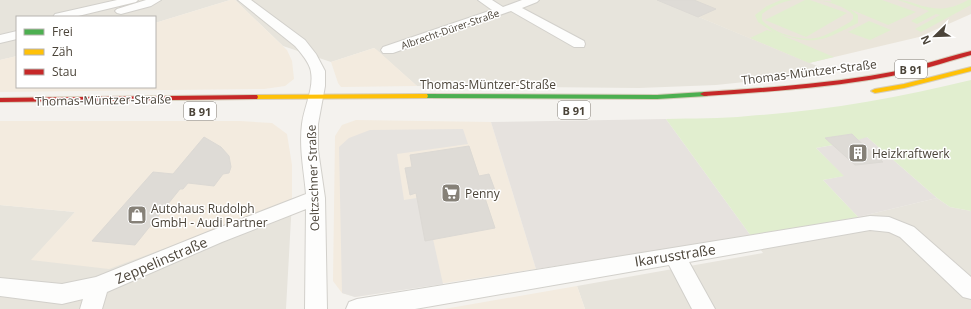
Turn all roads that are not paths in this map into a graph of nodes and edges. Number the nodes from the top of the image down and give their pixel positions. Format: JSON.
{"nodes":[{"id":1,"x":132,"y":0,"type":"edge"},
{"id":2,"x":155,"y":0,"type":"edge"},
{"id":3,"x":244,"y":0,"type":"edge"},
{"id":4,"x":484,"y":0,"type":"edge"},
{"id":5,"x":533,"y":0,"type":"edge"},
{"id":6,"x":507,"y":9,"type":"junction"},
{"id":7,"x":63,"y":16,"type":"edge"},
{"id":8,"x":98,"y":16,"type":"edge"},
{"id":9,"x":16,"y":27,"type":"edge"},
{"id":10,"x":0,"y":31,"type":"edge"},
{"id":11,"x":16,"y":35,"type":"edge"},
{"id":12,"x":0,"y":39,"type":"edge"},
{"id":13,"x":578,"y":44,"type":"dead end"},
{"id":14,"x":388,"y":50,"type":"dead end"},
{"id":15,"x":971,"y":53,"type":"edge"},
{"id":16,"x":971,"y":69,"type":"edge"},
{"id":17,"x":869,"y":92,"type":"dead end"},
{"id":18,"x":0,"y":100,"type":"edge"},
{"id":19,"x":314,"y":107,"type":"junction"},
{"id":20,"x":316,"y":198,"type":"junction"},
{"id":21,"x":674,"y":255,"type":"junction"},
{"id":22,"x":98,"y":286,"type":"junction"},
{"id":23,"x":0,"y":287,"type":"edge"},
{"id":24,"x":971,"y":290,"type":"edge"},
{"id":25,"x":91,"y":309,"type":"edge"},
{"id":26,"x":316,"y":309,"type":"edge"},
{"id":27,"x":357,"y":309,"type":"edge"},
{"id":28,"x":704,"y":309,"type":"edge"}],
"edges":[{"from":1,"to":7,"type":"street"},
{"from":2,"to":8,"type":"street"},
{"from":3,"to":19,"type":"street","name":"Oeltzschner Straße"},
{"from":4,"to":6,"type":"street"},
{"from":5,"to":6,"type":"street","name":"Albrecht-Dürer-Straße"},
{"from":6,"to":13,"type":"street","name":"Albrecht-Dürer-Straße"},
{"from":6,"to":14,"type":"street","name":"Albrecht-Dürer-Straße"},
{"from":9,"to":10,"type":"street"},
{"from":11,"to":12,"type":"street"},
{"from":15,"to":19,"type":"main road","name":"Thomas-Müntzer-Straße","number":"B 91"},
{"from":16,"to":17,"type":"main road","number":"B 91"},
{"from":18,"to":19,"type":"main road","name":"Thomas-Müntzer-Straße","number":"B 91"},
{"from":19,"to":20,"type":"street","name":"Oeltzschner Straße"},
{"from":20,"to":22,"type":"street","name":"Zeppelinstraße"},
{"from":20,"to":26,"type":"street","name":"Oeltzschner Straße"},
{"from":21,"to":24,"type":"street","name":"Ikarusstraße"},
{"from":21,"to":27,"type":"street","name":"Ikarusstraße"},
{"from":21,"to":28,"type":"street"},
{"from":22,"to":23,"type":"street","name":"Zeppelinstraße"},
{"from":22,"to":25,"type":"street"}]}
